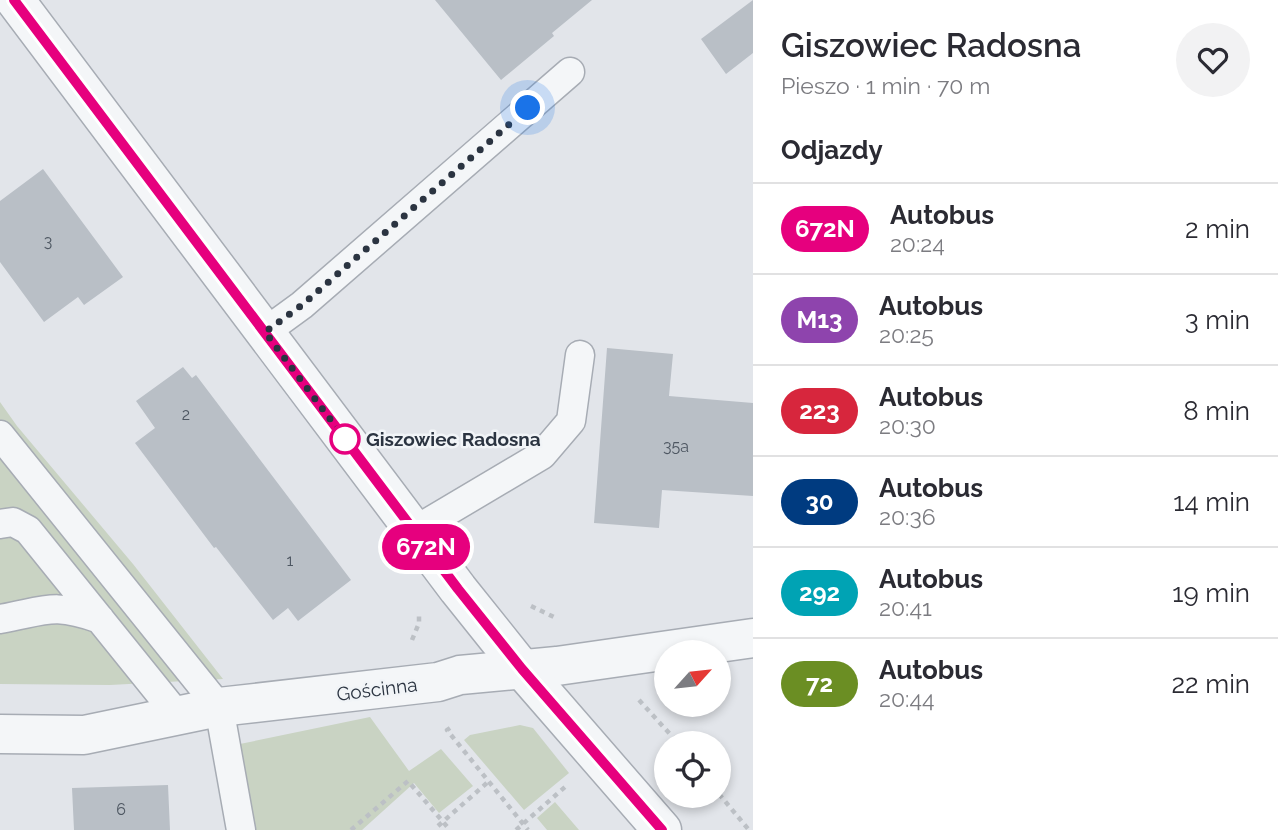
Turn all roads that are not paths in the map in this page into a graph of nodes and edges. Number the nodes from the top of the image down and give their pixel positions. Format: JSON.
{"nodes":[{"id":1,"x":15,"y":0,"type":"edge"},
{"id":2,"x":570,"y":72,"type":"dead end"},
{"id":3,"x":265,"y":332,"type":"junction"},
{"id":4,"x":580,"y":355,"type":"dead end"},
{"id":5,"x":0,"y":435,"type":"edge"},
{"id":6,"x":0,"y":524,"type":"edge"},
{"id":7,"x":414,"y":531,"type":"junction"},
{"id":8,"x":0,"y":619,"type":"edge"},
{"id":9,"x":100,"y":619,"type":"junction"},
{"id":10,"x":753,"y":638,"type":"edge"},
{"id":11,"x":522,"y":669,"type":"junction"},
{"id":12,"x":219,"y":707,"type":"junction"},
{"id":13,"x":178,"y":716,"type":"junction"},
{"id":14,"x":0,"y":734,"type":"edge"},
{"id":15,"x":241,"y":830,"type":"edge"},
{"id":16,"x":662,"y":830,"type":"edge"}],
"edges":[{"from":1,"to":3,"type":"street"},
{"from":2,"to":3,"type":"lane"},
{"from":3,"to":7,"type":"street"},
{"from":4,"to":7,"type":"lane"},
{"from":5,"to":12,"type":"lane"},
{"from":6,"to":9,"type":"lane"},
{"from":7,"to":11,"type":"street"},
{"from":8,"to":9,"type":"lane"},
{"from":9,"to":13,"type":"lane"},
{"from":10,"to":11,"type":"street","name":"Gościnna"},
{"from":11,"to":12,"type":"street","name":"Gościnna"},
{"from":11,"to":16,"type":"street"},
{"from":12,"to":13,"type":"street","name":"Gościnna"},
{"from":12,"to":15,"type":"lane"},
{"from":13,"to":14,"type":"street","name":"Gościnna"}]}
